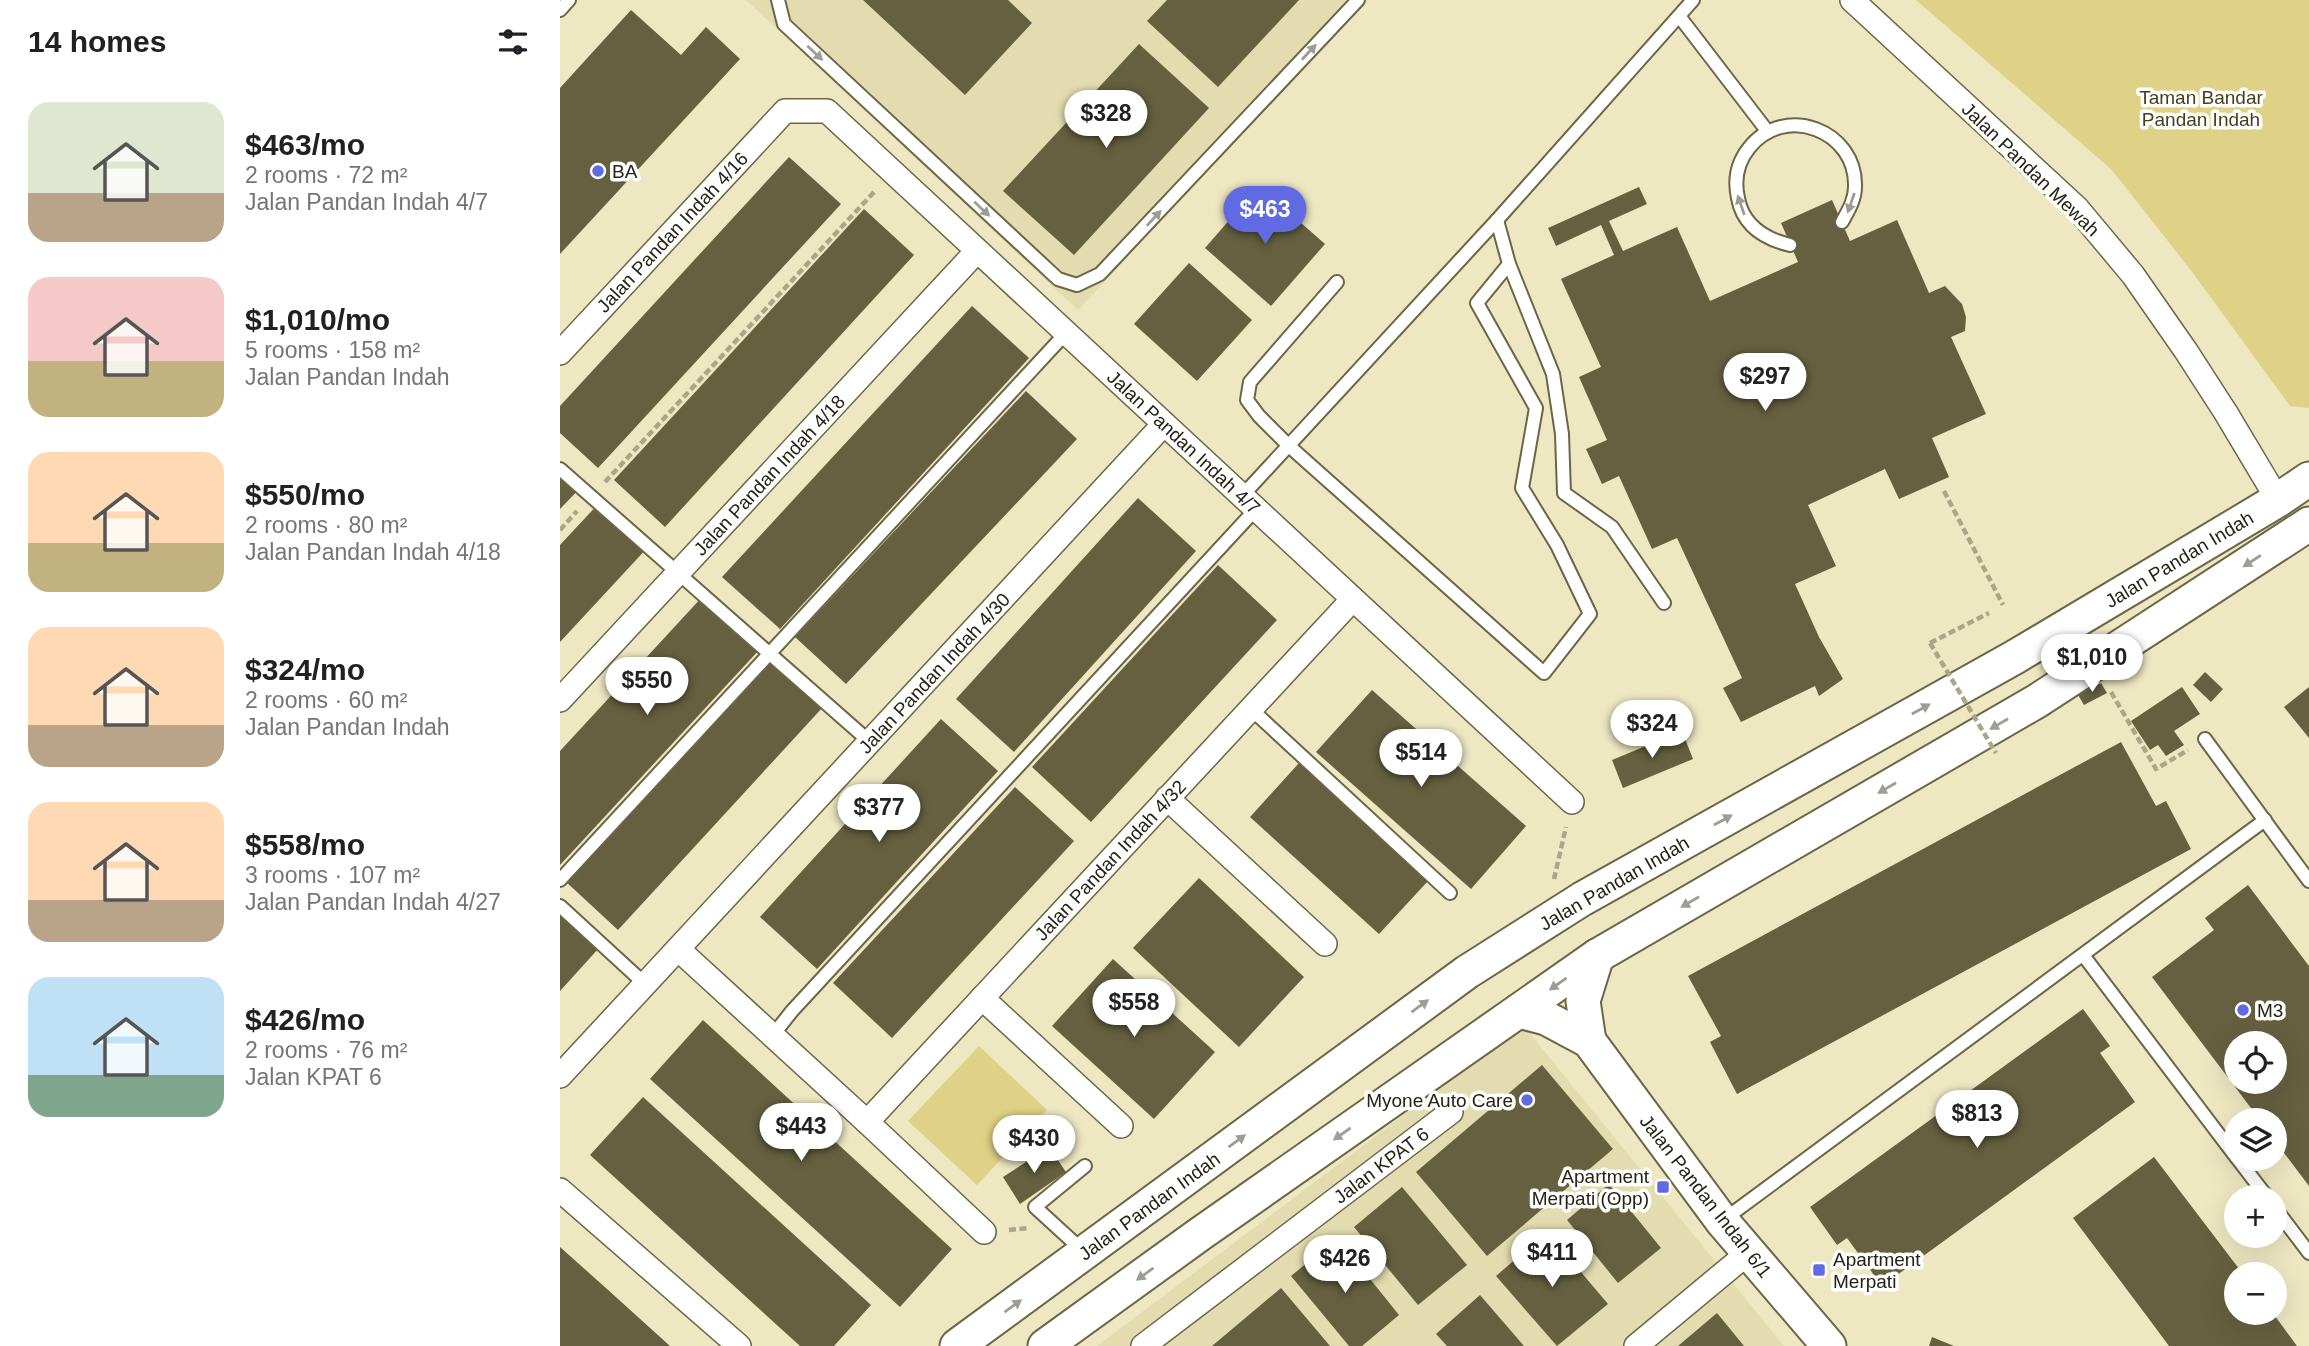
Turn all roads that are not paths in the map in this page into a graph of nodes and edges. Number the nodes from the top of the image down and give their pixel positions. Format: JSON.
{"nodes":[{"id":1,"x":569,"y":0,"type":"edge"},
{"id":2,"x":778,"y":0,"type":"edge"},
{"id":3,"x":1358,"y":0,"type":"edge"},
{"id":4,"x":1693,"y":0,"type":"edge"},
{"id":5,"x":1852,"y":0,"type":"edge"},
{"id":6,"x":560,"y":10,"type":"edge"},
{"id":7,"x":1679,"y":16,"type":"junction"},
{"id":8,"x":785,"y":111,"type":"joint"},
{"id":9,"x":1768,"y":132,"type":"junction"},
{"id":10,"x":1497,"y":220,"type":"junction"},
{"id":11,"x":1842,"y":222,"type":"dead end"},
{"id":12,"x":1790,"y":245,"type":"dead end"},
{"id":13,"x":977,"y":251,"type":"junction"},
{"id":14,"x":1509,"y":264,"type":"junction"},
{"id":15,"x":1337,"y":282,"type":"dead end"},
{"id":16,"x":1066,"y":333,"type":"junction"},
{"id":17,"x":560,"y":353,"type":"edge"},
{"id":18,"x":1164,"y":424,"type":"junction"},
{"id":19,"x":1289,"y":446,"type":"junction"},
{"id":20,"x":560,"y":469,"type":"edge"},
{"id":21,"x":2309,"y":479,"type":"edge"},
{"id":22,"x":2278,"y":500,"type":"junction"},
{"id":23,"x":1249,"y":503,"type":"junction"},
{"id":24,"x":2309,"y":524,"type":"edge"},
{"id":25,"x":677,"y":574,"type":"junction"},
{"id":26,"x":1353,"y":599,"type":"junction"},
{"id":27,"x":1664,"y":603,"type":"dead end"},
{"id":28,"x":769,"y":654,"type":"junction"},
{"id":29,"x":560,"y":700,"type":"edge"},
{"id":30,"x":1251,"y":709,"type":"junction"},
{"id":31,"x":2205,"y":740,"type":"road end"},
{"id":32,"x":870,"y":742,"type":"junction"},
{"id":33,"x":1167,"y":798,"type":"junction"},
{"id":34,"x":1572,"y":802,"type":"road end"},
{"id":35,"x":2265,"y":820,"type":"junction"},
{"id":36,"x":560,"y":880,"type":"edge"},
{"id":37,"x":2309,"y":881,"type":"edge"},
{"id":38,"x":1450,"y":893,"type":"dead end"},
{"id":39,"x":560,"y":905,"type":"edge"},
{"id":40,"x":1325,"y":944,"type":"dead end"},
{"id":41,"x":678,"y":949,"type":"junction"},
{"id":42,"x":2083,"y":955,"type":"junction"},
{"id":43,"x":1597,"y":956,"type":"junction"},
{"id":44,"x":645,"y":984,"type":"junction"},
{"id":45,"x":982,"y":999,"type":"junction"},
{"id":46,"x":1519,"y":1011,"type":"junction"},
{"id":47,"x":772,"y":1035,"type":"junction"},
{"id":48,"x":1589,"y":1041,"type":"junction"},
{"id":49,"x":560,"y":1076,"type":"edge"},
{"id":50,"x":1451,"y":1112,"type":"dead end"},
{"id":51,"x":867,"y":1122,"type":"junction"},
{"id":52,"x":1121,"y":1126,"type":"dead end"},
{"id":53,"x":2224,"y":1141,"type":"edge"},
{"id":54,"x":1085,"y":1166,"type":"dead end"},
{"id":55,"x":2247,"y":1171,"type":"edge"},
{"id":56,"x":2258,"y":1185,"type":"edge"},
{"id":57,"x":560,"y":1190,"type":"edge"},
{"id":58,"x":1722,"y":1221,"type":"junction"},
{"id":59,"x":2287,"y":1224,"type":"edge"},
{"id":60,"x":984,"y":1233,"type":"road end"},
{"id":61,"x":1085,"y":1253,"type":"junction"},
{"id":62,"x":1748,"y":1253,"type":"junction"},
{"id":63,"x":2309,"y":1253,"type":"edge"},
{"id":64,"x":1149,"y":1344,"type":"edge"},
{"id":65,"x":739,"y":1346,"type":"edge"},
{"id":66,"x":957,"y":1346,"type":"edge"},
{"id":67,"x":1045,"y":1346,"type":"edge"},
{"id":68,"x":1636,"y":1346,"type":"edge"},
{"id":69,"x":1829,"y":1346,"type":"edge"}],
"edges":[{"from":1,"to":6,"type":"lane"},
{"from":2,"to":3,"type":"lane","one_way":true},
{"from":4,"to":7,"type":"lane"},
{"from":5,"to":22,"type":"street","name":"Jalan Pandan Mewah"},
{"from":7,"to":9,"type":"lane"},
{"from":7,"to":10,"type":"lane"},
{"from":8,"to":13,"type":"street","name":"Jalan Pandan Indah 4/7"},
{"from":8,"to":17,"type":"street","name":"Jalan Pandan Indah 4/16"},
{"from":9,"to":11,"type":"lane","one_way":true},
{"from":12,"to":9,"type":"lane","one_way":true},
{"from":10,"to":14,"type":"lane"},
{"from":10,"to":19,"type":"lane"},
{"from":13,"to":16,"type":"street","name":"Jalan Pandan Indah 4/7"},
{"from":13,"to":25,"type":"street","name":"Jalan Pandan Indah 4/18"},
{"from":14,"to":19,"type":"lane"},
{"from":14,"to":27,"type":"lane"},
{"from":15,"to":19,"type":"lane"},
{"from":16,"to":18,"type":"street","name":"Jalan Pandan Indah 4/7"},
{"from":16,"to":28,"type":"lane"},
{"from":18,"to":23,"type":"street","name":"Jalan Pandan Indah 4/7"},
{"from":18,"to":32,"type":"street","name":"Jalan Pandan Indah 4/30"},
{"from":19,"to":23,"type":"lane"},
{"from":20,"to":25,"type":"lane"},
{"from":21,"to":22,"type":"main road","name":"Jalan Pandan Indah"},
{"from":61,"to":22,"type":"main road","name":"Jalan Pandan Indah","one_way":true},
{"from":23,"to":26,"type":"street","name":"Jalan Pandan Indah 4/7"},
{"from":23,"to":47,"type":"lane"},
{"from":24,"to":43,"type":"main road","name":"Jalan Pandan Indah","one_way":true},
{"from":25,"to":28,"type":"lane"},
{"from":25,"to":29,"type":"street","name":"Jalan Pandan Indah 4/18"},
{"from":26,"to":30,"type":"street","name":"Jalan Pandan Indah 4/32"},
{"from":26,"to":34,"type":"street","name":"Jalan Pandan Indah 4/7"},
{"from":28,"to":32,"type":"lane"},
{"from":28,"to":36,"type":"lane"},
{"from":30,"to":33,"type":"street","name":"Jalan Pandan Indah 4/32"},
{"from":30,"to":38,"type":"lane"},
{"from":31,"to":35,"type":"lane"},
{"from":32,"to":41,"type":"street","name":"Jalan Pandan Indah 4/30"},
{"from":33,"to":40,"type":"street"},
{"from":33,"to":45,"type":"street","name":"Jalan Pandan Indah 4/32"},
{"from":35,"to":37,"type":"lane"},
{"from":35,"to":42,"type":"lane"},
{"from":39,"to":44,"type":"lane"},
{"from":41,"to":44,"type":"street","name":"Jalan Pandan Indah 4/30"},
{"from":41,"to":47,"type":"street"},
{"from":42,"to":53,"type":"lane"},
{"from":42,"to":58,"type":"lane"},
{"from":43,"to":46,"type":"main road","name":"Jalan Pandan Indah","one_way":true},
{"from":43,"to":48,"type":"main road","name":"Jalan Pandan Indah 6/1"},
{"from":44,"to":49,"type":"street","name":"Jalan Pandan Indah 4/30"},
{"from":45,"to":51,"type":"street","name":"Jalan Pandan Indah 4/32"},
{"from":45,"to":52,"type":"street"},
{"from":46,"to":48,"type":"main road","name":"Jalan Pandan Indah 6/1"},
{"from":46,"to":67,"type":"main road","name":"Jalan Pandan Indah","one_way":true},
{"from":47,"to":51,"type":"street"},
{"from":48,"to":58,"type":"main road","name":"Jalan Pandan Indah 6/1"},
{"from":50,"to":64,"type":"street","name":"Jalan KPAT 6"},
{"from":51,"to":60,"type":"street"},
{"from":54,"to":61,"type":"lane"},
{"from":55,"to":56,"type":"lane"},
{"from":57,"to":65,"type":"street"},
{"from":58,"to":62,"type":"main road","name":"Jalan Pandan Indah 6/1"},
{"from":59,"to":63,"type":"lane"},
{"from":66,"to":61,"type":"main road","name":"Jalan Pandan Indah","one_way":true},
{"from":62,"to":68,"type":"street"},
{"from":62,"to":69,"type":"main road","name":"Jalan Pandan Indah 6/1"}]}
